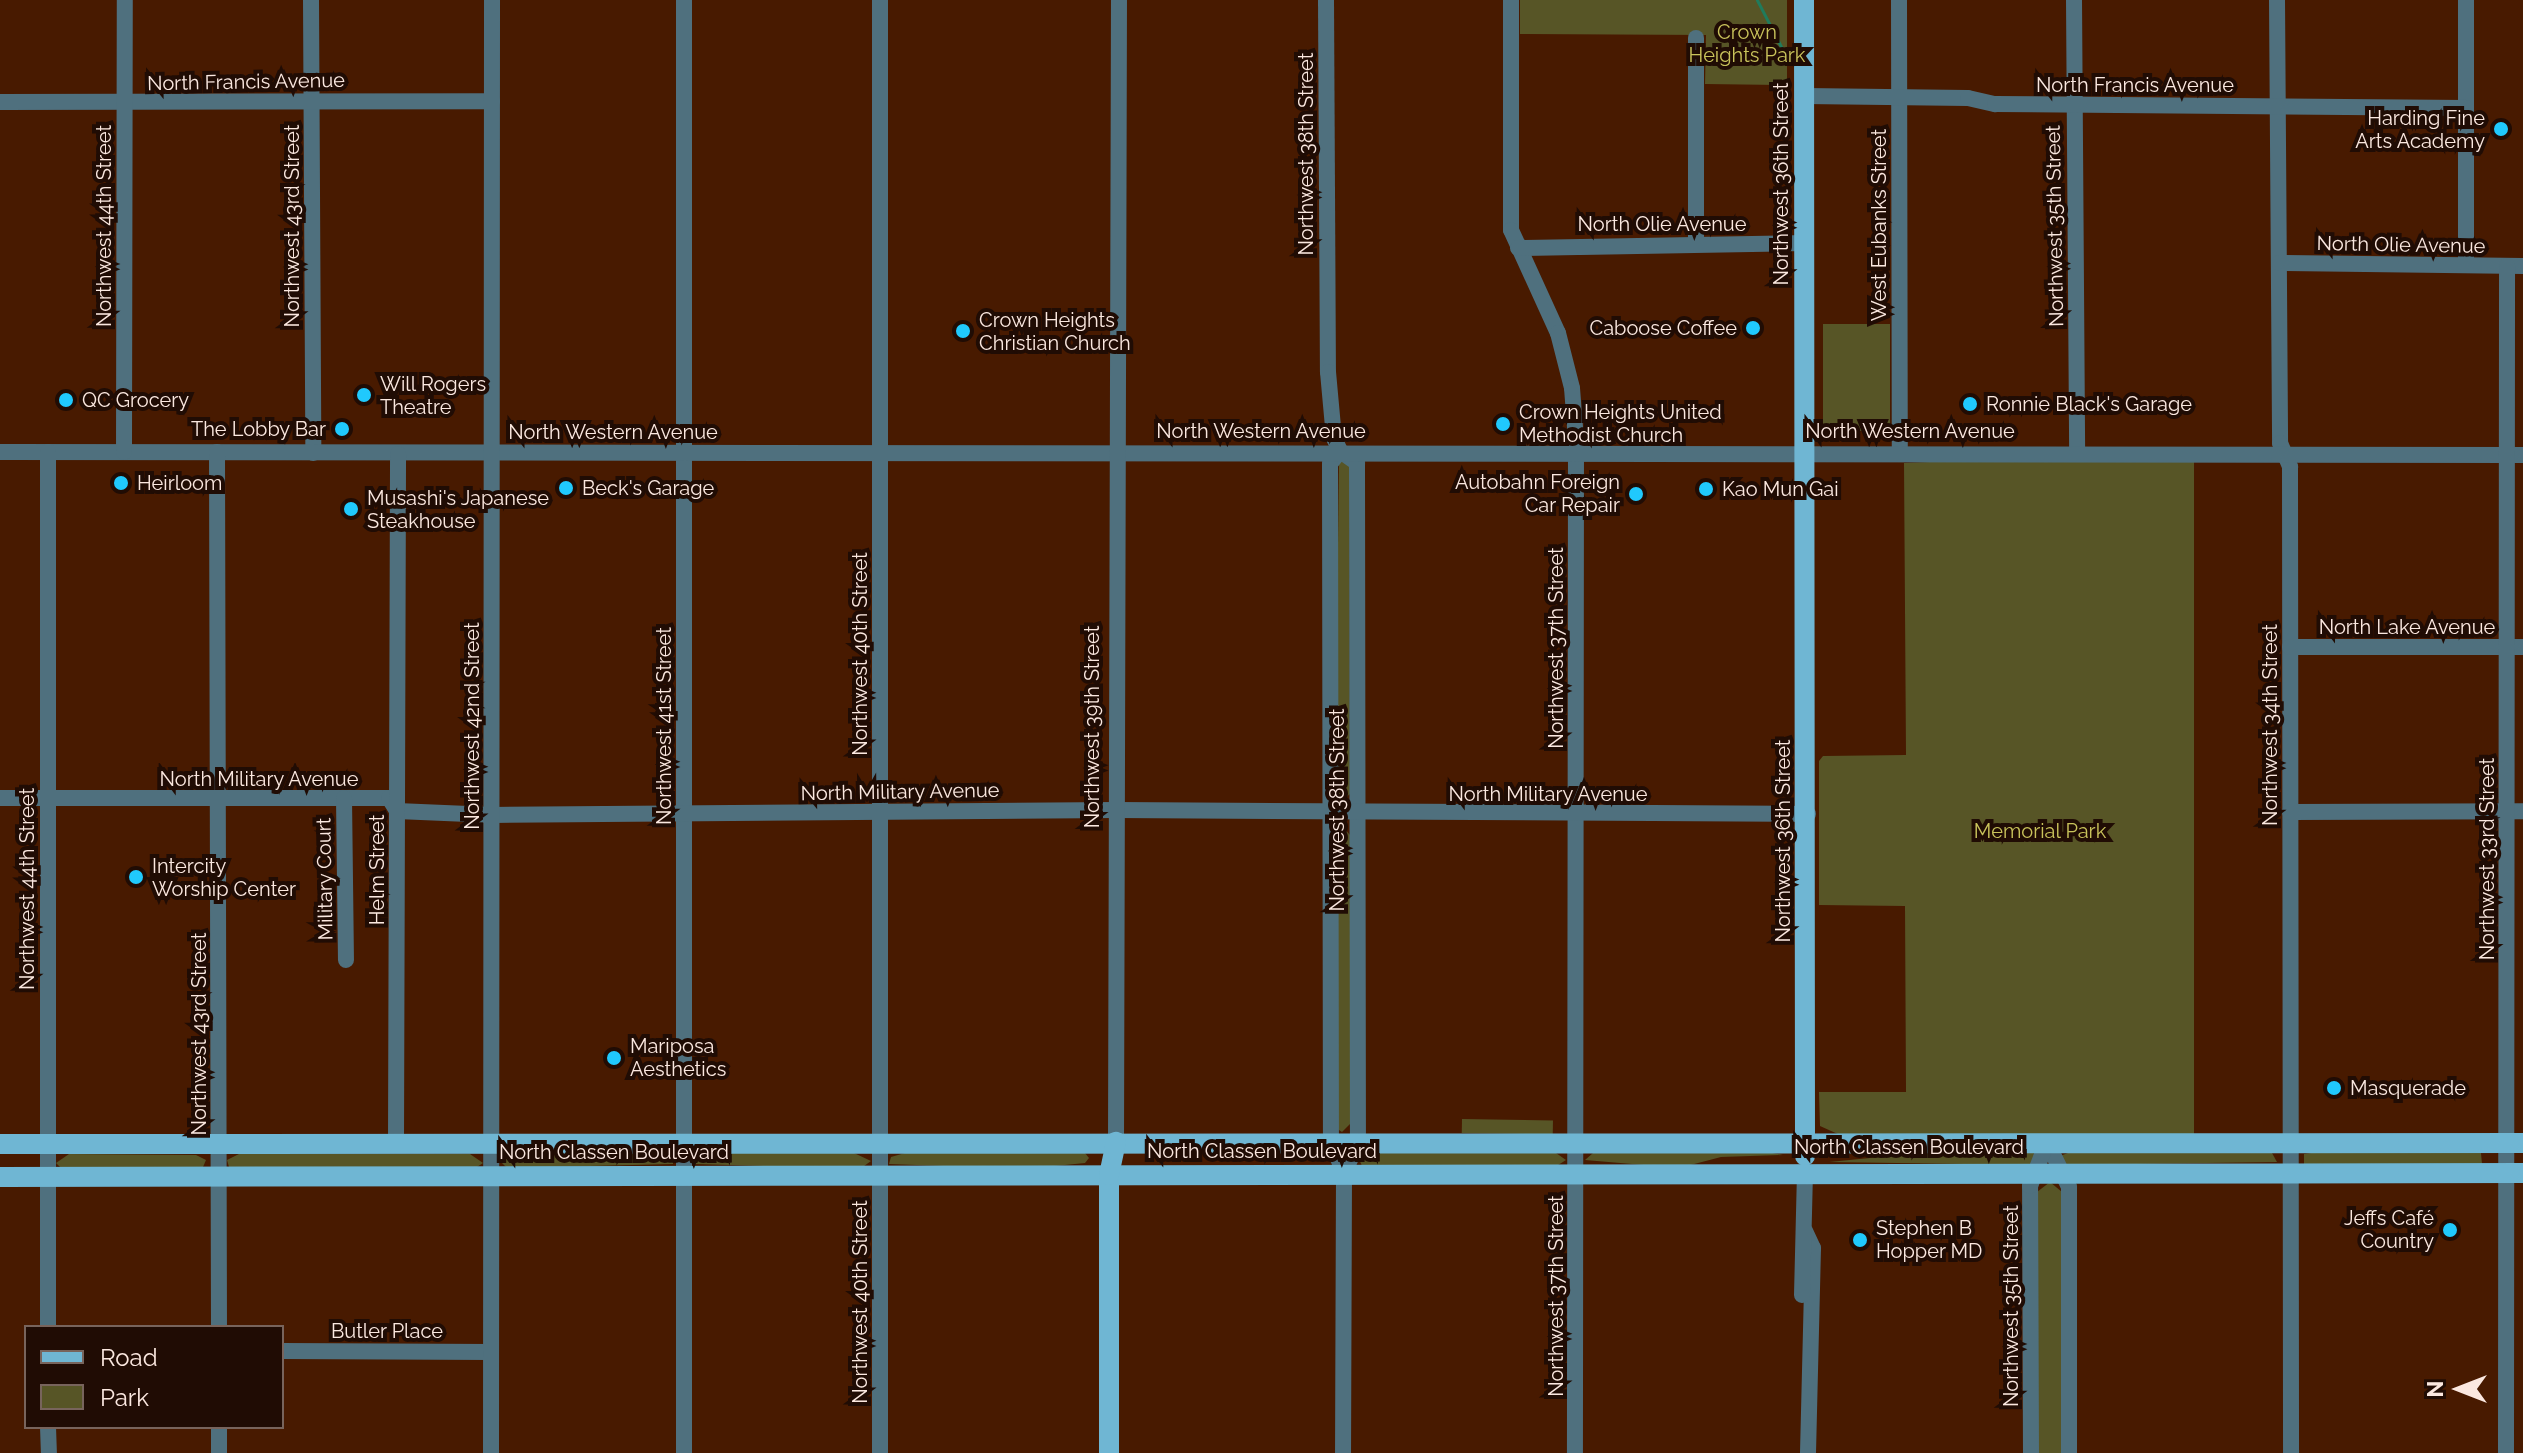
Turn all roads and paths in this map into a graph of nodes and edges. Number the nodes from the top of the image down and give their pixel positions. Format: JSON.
{"nodes":[{"id":1,"x":125,"y":0,"type":"edge"},
{"id":2,"x":311,"y":0,"type":"edge"},
{"id":3,"x":492,"y":0,"type":"edge"},
{"id":4,"x":684,"y":0,"type":"edge"},
{"id":5,"x":880,"y":0,"type":"edge"},
{"id":6,"x":1119,"y":0,"type":"edge"},
{"id":7,"x":1326,"y":0,"type":"edge"},
{"id":8,"x":1511,"y":0,"type":"edge"},
{"id":9,"x":1804,"y":0,"type":"edge"},
{"id":10,"x":1899,"y":0,"type":"edge"},
{"id":11,"x":2074,"y":0,"type":"edge"},
{"id":12,"x":2277,"y":0,"type":"edge"},
{"id":13,"x":2466,"y":0,"type":"edge"},
{"id":14,"x":1696,"y":38,"type":"dead end"},
{"id":15,"x":1805,"y":96,"type":"junction"},
{"id":16,"x":1899,"y":97,"type":"junction"},
{"id":17,"x":311,"y":101,"type":"junction"},
{"id":18,"x":492,"y":101,"type":"junction"},
{"id":19,"x":0,"y":102,"type":"edge"},
{"id":20,"x":124,"y":103,"type":"junction"},
{"id":21,"x":2074,"y":105,"type":"junction"},
{"id":22,"x":2278,"y":105,"type":"junction"},
{"id":23,"x":2466,"y":108,"type":"junction"},
{"id":24,"x":1806,"y":243,"type":"junction"},
{"id":25,"x":1696,"y":244,"type":"junction"},
{"id":26,"x":1518,"y":248,"type":"junction"},
{"id":27,"x":2279,"y":263,"type":"junction"},
{"id":28,"x":2466,"y":265,"type":"junction"},
{"id":29,"x":2515,"y":266,"type":"edge"},
{"id":30,"x":1340,"y":451,"type":"junction"},
{"id":31,"x":1575,"y":451,"type":"junction"},
{"id":32,"x":1805,"y":451,"type":"junction"},
{"id":33,"x":1900,"y":451,"type":"junction"},
{"id":34,"x":0,"y":452,"type":"edge"},
{"id":35,"x":48,"y":452,"type":"junction"},
{"id":36,"x":124,"y":452,"type":"junction"},
{"id":37,"x":217,"y":452,"type":"junction"},
{"id":38,"x":684,"y":452,"type":"junction"},
{"id":39,"x":880,"y":452,"type":"junction"},
{"id":40,"x":1115,"y":452,"type":"junction"},
{"id":41,"x":2077,"y":452,"type":"junction"},
{"id":42,"x":313,"y":453,"type":"junction"},
{"id":43,"x":493,"y":453,"type":"junction"},
{"id":44,"x":398,"y":454,"type":"junction"},
{"id":45,"x":2283,"y":454,"type":"junction"},
{"id":46,"x":2515,"y":455,"type":"edge"},
{"id":47,"x":2290,"y":647,"type":"junction"},
{"id":48,"x":2515,"y":647,"type":"edge"},
{"id":49,"x":0,"y":798,"type":"edge"},
{"id":50,"x":344,"y":798,"type":"junction"},
{"id":51,"x":47,"y":799,"type":"junction"},
{"id":52,"x":219,"y":800,"type":"junction"},
{"id":53,"x":1116,"y":810,"type":"junction"},
{"id":54,"x":397,"y":811,"type":"junction"},
{"id":55,"x":2515,"y":811,"type":"edge"},
{"id":56,"x":2290,"y":812,"type":"junction"},
{"id":57,"x":880,"y":813,"type":"junction"},
{"id":58,"x":1356,"y":813,"type":"junction"},
{"id":59,"x":684,"y":814,"type":"junction"},
{"id":60,"x":1330,"y":814,"type":"junction"},
{"id":61,"x":1576,"y":814,"type":"junction"},
{"id":62,"x":1808,"y":814,"type":"junction"},
{"id":63,"x":492,"y":815,"type":"junction"},
{"id":64,"x":346,"y":960,"type":"dead end"},
{"id":65,"x":1331,"y":1141,"type":"junction"},
{"id":66,"x":1358,"y":1141,"type":"junction"},
{"id":67,"x":1577,"y":1141,"type":"junction"},
{"id":68,"x":219,"y":1142,"type":"junction"},
{"id":69,"x":396,"y":1142,"type":"junction"},
{"id":70,"x":492,"y":1142,"type":"junction"},
{"id":71,"x":685,"y":1142,"type":"junction"},
{"id":72,"x":880,"y":1142,"type":"junction"},
{"id":73,"x":1116,"y":1142,"type":"junction"},
{"id":74,"x":2047,"y":1142,"type":"junction"},
{"id":75,"x":2290,"y":1142,"type":"junction"},
{"id":76,"x":0,"y":1144,"type":"edge"},
{"id":77,"x":46,"y":1144,"type":"junction"},
{"id":78,"x":1805,"y":1144,"type":"junction"},
{"id":79,"x":2513,"y":1144,"type":"edge"},
{"id":80,"x":2036,"y":1171,"type":"junction"},
{"id":81,"x":2062,"y":1171,"type":"junction"},
{"id":82,"x":1805,"y":1172,"type":"junction"},
{"id":83,"x":2290,"y":1173,"type":"junction"},
{"id":84,"x":2513,"y":1173,"type":"edge"},
{"id":85,"x":1344,"y":1174,"type":"junction"},
{"id":86,"x":1577,"y":1174,"type":"junction"},
{"id":87,"x":880,"y":1175,"type":"junction"},
{"id":88,"x":1109,"y":1175,"type":"junction"},
{"id":89,"x":492,"y":1176,"type":"junction"},
{"id":90,"x":685,"y":1176,"type":"junction"},
{"id":91,"x":0,"y":1177,"type":"edge"},
{"id":92,"x":47,"y":1177,"type":"junction"},
{"id":93,"x":218,"y":1177,"type":"junction"},
{"id":94,"x":48,"y":1325,"type":"edge"},
{"id":95,"x":219,"y":1325,"type":"edge"},
{"id":96,"x":284,"y":1351,"type":"edge"},
{"id":97,"x":491,"y":1352,"type":"junction"},
{"id":98,"x":48,"y":1429,"type":"edge"},
{"id":99,"x":219,"y":1429,"type":"edge"},
{"id":100,"x":49,"y":1453,"type":"edge"},
{"id":101,"x":219,"y":1453,"type":"edge"},
{"id":102,"x":491,"y":1453,"type":"edge"},
{"id":103,"x":684,"y":1453,"type":"edge"},
{"id":104,"x":880,"y":1453,"type":"edge"},
{"id":105,"x":1109,"y":1453,"type":"edge"},
{"id":106,"x":1343,"y":1453,"type":"edge"},
{"id":107,"x":1575,"y":1453,"type":"edge"},
{"id":108,"x":1808,"y":1453,"type":"edge"},
{"id":109,"x":2031,"y":1453,"type":"edge"},
{"id":110,"x":2069,"y":1453,"type":"edge"},
{"id":111,"x":2291,"y":1453,"type":"edge"},
{"id":112,"x":2506,"y":1453,"type":"edge"}],
"edges":[{"from":1,"to":20,"type":"street","name":"Northwest 44th Street"},
{"from":2,"to":17,"type":"street","name":"Northwest 43rd Street"},
{"from":3,"to":18,"type":"street","name":"Northwest 42nd Street"},
{"from":4,"to":38,"type":"street","name":"Northwest 41st Street"},
{"from":5,"to":39,"type":"street","name":"Northwest 40th Street"},
{"from":6,"to":40,"type":"street","name":"Northwest 39th Street"},
{"from":7,"to":30,"type":"street","name":"Northwest 38th Street"},
{"from":8,"to":26,"type":"street","name":"Northwest 37th Street"},
{"from":9,"to":15,"type":"main road","name":"Northwest 36th Street"},
{"from":10,"to":16,"type":"street","name":"West Eubanks Street"},
{"from":11,"to":21,"type":"street","name":"Northwest 35th Street"},
{"from":12,"to":22,"type":"street","name":"Northwest 34th Street"},
{"from":13,"to":23,"type":"street"},
{"from":14,"to":25,"type":"street"},
{"from":15,"to":16,"type":"street","name":"North Francis Avenue"},
{"from":15,"to":24,"type":"main road","name":"Northwest 36th Street"},
{"from":16,"to":21,"type":"street","name":"North Francis Avenue"},
{"from":16,"to":33,"type":"street","name":"West Eubanks Street"},
{"from":17,"to":18,"type":"street","name":"North Francis Avenue"},
{"from":17,"to":20,"type":"street","name":"North Francis Avenue"},
{"from":17,"to":42,"type":"street","name":"Northwest 43rd Street"},
{"from":18,"to":43,"type":"street","name":"Northwest 42nd Street"},
{"from":19,"to":20,"type":"street","name":"North Francis Avenue"},
{"from":20,"to":36,"type":"street","name":"Northwest 44th Street"},
{"from":21,"to":22,"type":"street","name":"North Francis Avenue"},
{"from":21,"to":41,"type":"street","name":"Northwest 35th Street"},
{"from":22,"to":23,"type":"street","name":"North Francis Avenue"},
{"from":22,"to":27,"type":"street","name":"Northwest 34th Street"},
{"from":23,"to":28,"type":"street"},
{"from":24,"to":25,"type":"street","name":"North Olie Avenue"},
{"from":24,"to":32,"type":"main road","name":"Northwest 36th Street"},
{"from":25,"to":26,"type":"street","name":"North Olie Avenue"},
{"from":26,"to":31,"type":"street","name":"Northwest 37th Street"},
{"from":27,"to":28,"type":"street","name":"North Olie Avenue"},
{"from":27,"to":45,"type":"street","name":"Northwest 34th Street"},
{"from":28,"to":29,"type":"street","name":"North Olie Avenue"},
{"from":29,"to":46,"type":"street","name":"Northwest 33rd Street"},
{"from":30,"to":31,"type":"street","name":"North Western Avenue"},
{"from":30,"to":40,"type":"street","name":"North Western Avenue"},
{"from":30,"to":58,"type":"street","name":"Northwest 38th Street"},
{"from":30,"to":60,"type":"street","name":"Northwest 38th Street"},
{"from":31,"to":32,"type":"street","name":"North Western Avenue"},
{"from":31,"to":61,"type":"street","name":"Northwest 37th Street"},
{"from":32,"to":33,"type":"street","name":"North Western Avenue"},
{"from":32,"to":62,"type":"main road","name":"Northwest 36th Street"},
{"from":33,"to":41,"type":"street","name":"North Western Avenue"},
{"from":34,"to":35,"type":"street","name":"North Western Avenue"},
{"from":35,"to":36,"type":"street","name":"North Western Avenue"},
{"from":35,"to":51,"type":"street","name":"Northwest 44th Street"},
{"from":36,"to":37,"type":"street","name":"North Western Avenue"},
{"from":37,"to":42,"type":"street","name":"North Western Avenue"},
{"from":37,"to":52,"type":"street","name":"Northwest 43rd Street"},
{"from":38,"to":39,"type":"street","name":"North Western Avenue"},
{"from":38,"to":43,"type":"street","name":"North Western Avenue"},
{"from":38,"to":59,"type":"street","name":"Northwest 41st Street"},
{"from":39,"to":40,"type":"street","name":"North Western Avenue"},
{"from":39,"to":57,"type":"street","name":"Northwest 40th Street"},
{"from":40,"to":53,"type":"street","name":"Northwest 39th Street"},
{"from":41,"to":45,"type":"street","name":"North Western Avenue"},
{"from":42,"to":44,"type":"street","name":"North Western Avenue"},
{"from":43,"to":44,"type":"street","name":"North Western Avenue"},
{"from":43,"to":63,"type":"street","name":"Northwest 42nd Street"},
{"from":44,"to":54,"type":"street","name":"Helm Street"},
{"from":45,"to":46,"type":"street","name":"North Western Avenue"},
{"from":45,"to":47,"type":"street","name":"Northwest 34th Street"},
{"from":46,"to":48,"type":"street","name":"Northwest 33rd Street"},
{"from":47,"to":48,"type":"street","name":"North Lake Avenue"},
{"from":47,"to":56,"type":"street","name":"Northwest 34th Street"},
{"from":48,"to":55,"type":"street","name":"Northwest 33rd Street"},
{"from":49,"to":51,"type":"street","name":"North Military Avenue"},
{"from":50,"to":52,"type":"street","name":"North Military Avenue"},
{"from":50,"to":54,"type":"street","name":"North Military Avenue"},
{"from":50,"to":64,"type":"street","name":"Military Court"},
{"from":51,"to":52,"type":"street","name":"North Military Avenue"},
{"from":51,"to":77,"type":"street","name":"Northwest 44th Street"},
{"from":52,"to":68,"type":"street","name":"Northwest 43rd Street"},
{"from":53,"to":57,"type":"street","name":"North Military Avenue"},
{"from":53,"to":60,"type":"street","name":"North Military Avenue"},
{"from":53,"to":73,"type":"street","name":"Northwest 39th Street"},
{"from":54,"to":63,"type":"street","name":"North Military Avenue"},
{"from":54,"to":69,"type":"street","name":"Helm Street"},
{"from":55,"to":56,"type":"street"},
{"from":55,"to":79,"type":"street","name":"Northwest 33rd Street"},
{"from":56,"to":75,"type":"street","name":"Northwest 34th Street"},
{"from":57,"to":59,"type":"street","name":"North Military Avenue"},
{"from":57,"to":72,"type":"street","name":"Northwest 40th Street"},
{"from":58,"to":60,"type":"street","name":"North Military Avenue"},
{"from":58,"to":61,"type":"street","name":"North Military Avenue"},
{"from":58,"to":66,"type":"street","name":"Northwest 38th Street"},
{"from":59,"to":63,"type":"street","name":"North Military Avenue"},
{"from":59,"to":71,"type":"street","name":"Northwest 41st Street"},
{"from":60,"to":65,"type":"street","name":"Northwest 38th Street"},
{"from":61,"to":62,"type":"street","name":"North Military Avenue"},
{"from":61,"to":67,"type":"street","name":"Northwest 37th Street"},
{"from":62,"to":78,"type":"main road","name":"Northwest 36th Street"},
{"from":63,"to":70,"type":"street","name":"Northwest 42nd Street"},
{"from":65,"to":66,"type":"main road","name":"North Classen Boulevard"},
{"from":65,"to":73,"type":"main road","name":"North Classen Boulevard"},
{"from":65,"to":85,"type":"street","name":"Northwest 38th Street"},
{"from":66,"to":67,"type":"main road","name":"North Classen Boulevard"},
{"from":66,"to":85,"type":"street","name":"Northwest 38th Street"},
{"from":67,"to":78,"type":"main road","name":"North Classen Boulevard"},
{"from":67,"to":86,"type":"street","name":"Northwest 37th Street"},
{"from":68,"to":69,"type":"main road","name":"North Classen Boulevard"},
{"from":68,"to":77,"type":"main road","name":"North Classen Boulevard"},
{"from":68,"to":93,"type":"street","name":"Northwest 43rd Street"},
{"from":69,"to":70,"type":"main road","name":"North Classen Boulevard"},
{"from":70,"to":71,"type":"main road","name":"North Classen Boulevard"},
{"from":70,"to":89,"type":"street","name":"Northwest 42nd Street"},
{"from":71,"to":72,"type":"main road","name":"North Classen Boulevard"},
{"from":71,"to":90,"type":"street","name":"Northwest 41st Street"},
{"from":72,"to":73,"type":"main road","name":"North Classen Boulevard"},
{"from":72,"to":87,"type":"street","name":"Northwest 40th Street"},
{"from":73,"to":88,"type":"main road","name":"Northwest 39th Street"},
{"from":74,"to":75,"type":"main road","name":"North Classen Boulevard"},
{"from":74,"to":78,"type":"main road","name":"North Classen Boulevard"},
{"from":74,"to":80,"type":"street","name":"Northwest 35th Street"},
{"from":74,"to":81,"type":"street"},
{"from":75,"to":79,"type":"main road","name":"North Classen Boulevard"},
{"from":75,"to":83,"type":"street","name":"Northwest 34th Street"},
{"from":76,"to":77,"type":"main road","name":"North Classen Boulevard"},
{"from":77,"to":92,"type":"street","name":"Northwest 44th Street"},
{"from":78,"to":82,"type":"main road","name":"Northwest 36th Street"},
{"from":79,"to":84,"type":"street","name":"Northwest 33rd Street"},
{"from":80,"to":81,"type":"main road","name":"North Classen Boulevard"},
{"from":80,"to":82,"type":"main road","name":"North Classen Boulevard"},
{"from":80,"to":109,"type":"street","name":"Northwest 35th Street"},
{"from":81,"to":83,"type":"main road","name":"North Classen Boulevard"},
{"from":81,"to":110,"type":"street"},
{"from":82,"to":86,"type":"main road","name":"North Classen Boulevard"},
{"from":82,"to":108,"type":"street","name":"Northwest 36th Street"},
{"from":83,"to":84,"type":"main road","name":"North Classen Boulevard"},
{"from":83,"to":111,"type":"street","name":"Northwest 34th Street"},
{"from":84,"to":112,"type":"street","name":"Northwest 33rd Street"},
{"from":85,"to":86,"type":"main road","name":"North Classen Boulevard"},
{"from":85,"to":88,"type":"main road","name":"North Classen Boulevard"},
{"from":85,"to":106,"type":"street","name":"Northwest 38th Street"},
{"from":86,"to":107,"type":"street","name":"Northwest 37th Street"},
{"from":87,"to":88,"type":"main road","name":"North Classen Boulevard"},
{"from":87,"to":90,"type":"main road","name":"North Classen Boulevard"},
{"from":87,"to":104,"type":"street","name":"Northwest 40th Street"},
{"from":88,"to":105,"type":"main road","name":"Northwest 39th Street"},
{"from":89,"to":90,"type":"main road","name":"North Classen Boulevard"},
{"from":89,"to":93,"type":"main road","name":"North Classen Boulevard"},
{"from":89,"to":97,"type":"street","name":"Northwest 42nd Street"},
{"from":90,"to":103,"type":"street","name":"Northwest 41st Street"},
{"from":91,"to":92,"type":"main road","name":"North Classen Boulevard"},
{"from":92,"to":93,"type":"main road","name":"North Classen Boulevard"},
{"from":92,"to":94,"type":"street","name":"Northwest 44th Street"},
{"from":93,"to":95,"type":"street","name":"Northwest 43rd Street"},
{"from":96,"to":97,"type":"street","name":"Butler Place"},
{"from":97,"to":102,"type":"street","name":"Northwest 42nd Street"},
{"from":98,"to":100,"type":"street"},
{"from":99,"to":101,"type":"street"}]}
